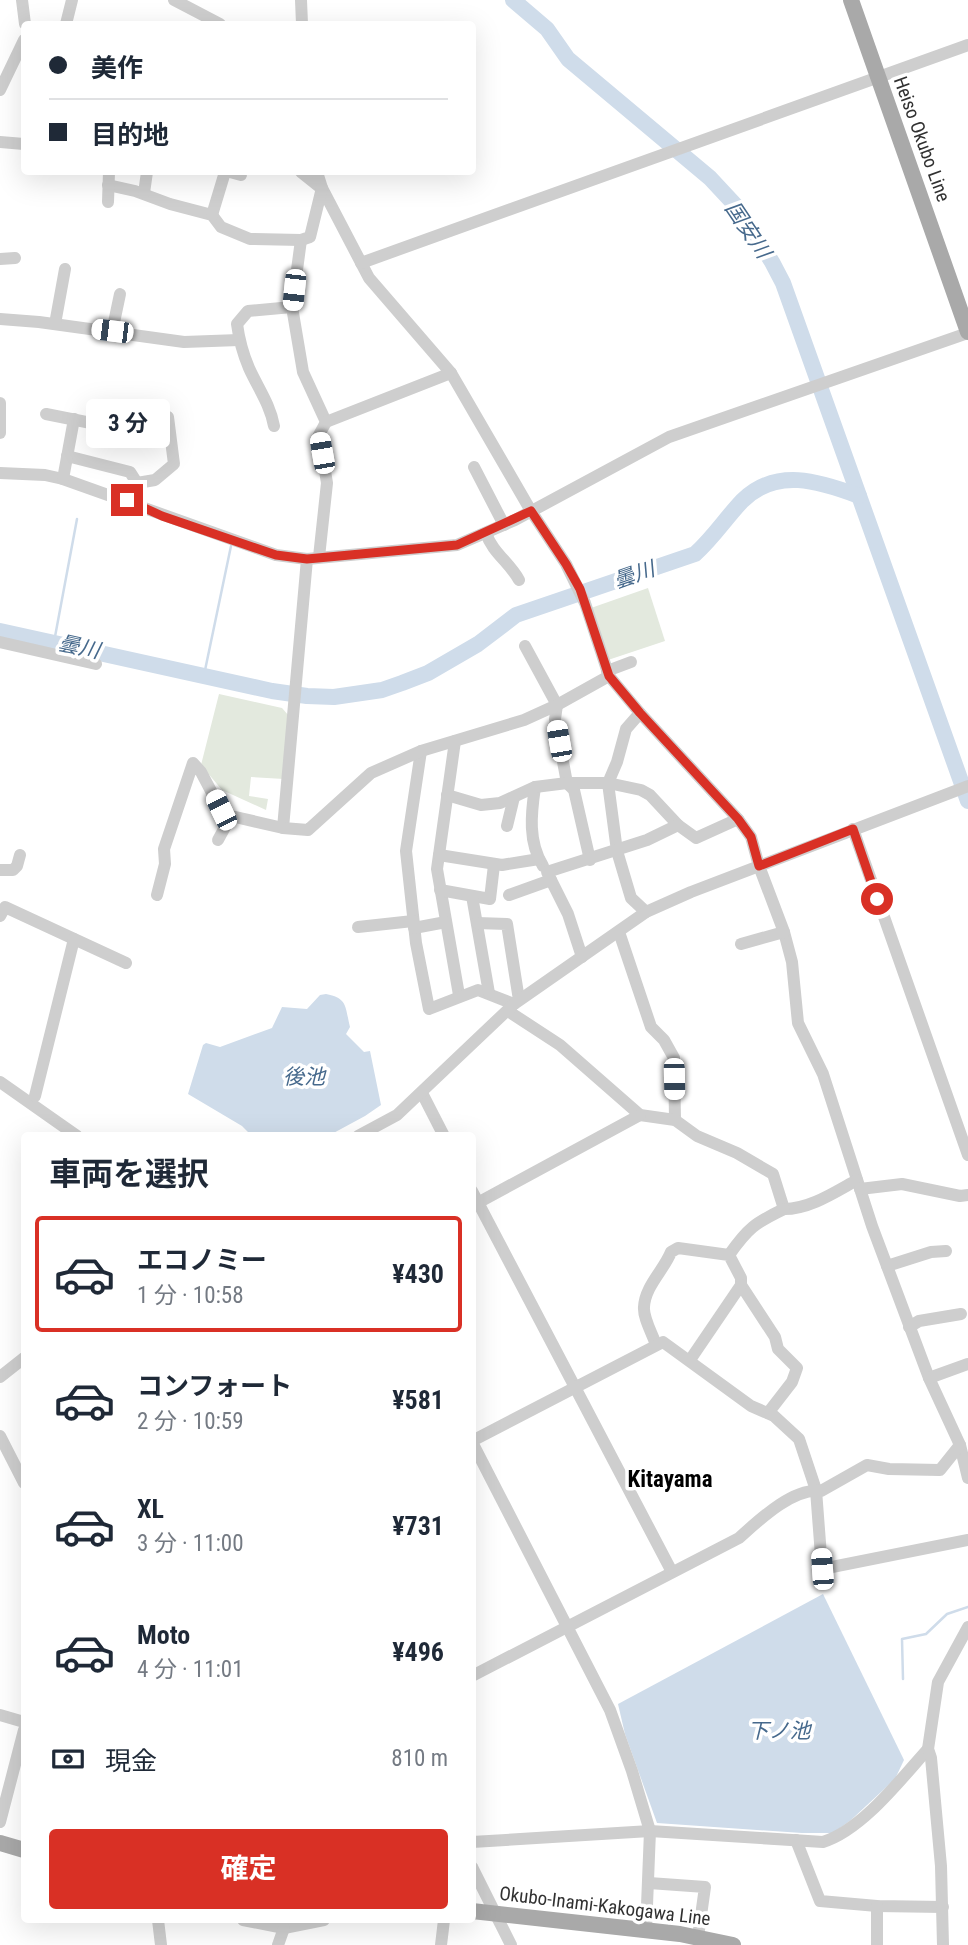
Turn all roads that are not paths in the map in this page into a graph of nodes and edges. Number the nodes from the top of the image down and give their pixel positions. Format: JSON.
{"nodes":[{"id":1,"x":22,"y":0,"type":"edge"},
{"id":2,"x":72,"y":0,"type":"edge"},
{"id":3,"x":174,"y":0,"type":"edge"},
{"id":4,"x":300,"y":0,"type":"edge"},
{"id":5,"x":851,"y":0,"type":"edge"},
{"id":6,"x":25,"y":21,"type":"edge"},
{"id":7,"x":67,"y":21,"type":"edge"},
{"id":8,"x":214,"y":21,"type":"edge"},
{"id":9,"x":302,"y":21,"type":"edge"},
{"id":10,"x":968,"y":45,"type":"edge"},
{"id":11,"x":21,"y":46,"type":"edge"},
{"id":12,"x":878,"y":78,"type":"junction"},
{"id":13,"x":0,"y":90,"type":"edge"},
{"id":14,"x":0,"y":142,"type":"edge"},
{"id":15,"x":21,"y":144,"type":"edge"},
{"id":16,"x":147,"y":175,"type":"edge"},
{"id":17,"x":231,"y":175,"type":"edge"},
{"id":18,"x":305,"y":175,"type":"edge"},
{"id":19,"x":318,"y":175,"type":"edge"},
{"id":20,"x":108,"y":178,"type":"edge"},
{"id":21,"x":322,"y":188,"type":"junction"},
{"id":22,"x":144,"y":193,"type":"junction"},
{"id":23,"x":108,"y":202,"type":"dead end"},
{"id":24,"x":212,"y":215,"type":"junction"},
{"id":25,"x":301,"y":240,"type":"junction"},
{"id":26,"x":15,"y":258,"type":"dead end"},
{"id":27,"x":0,"y":259,"type":"edge"},
{"id":28,"x":361,"y":263,"type":"junction"},
{"id":29,"x":67,"y":276,"type":"dead end"},
{"id":30,"x":120,"y":294,"type":"dead end"},
{"id":31,"x":292,"y":307,"type":"junction"},
{"id":32,"x":0,"y":319,"type":"edge"},
{"id":33,"x":55,"y":324,"type":"junction"},
{"id":34,"x":112,"y":331,"type":"junction"},
{"id":35,"x":968,"y":333,"type":"edge"},
{"id":36,"x":239,"y":340,"type":"junction"},
{"id":37,"x":451,"y":373,"type":"junction"},
{"id":38,"x":0,"y":403,"type":"edge"},
{"id":39,"x":46,"y":414,"type":"dead end"},
{"id":40,"x":168,"y":417,"type":"dead end"},
{"id":41,"x":74,"y":419,"type":"junction"},
{"id":42,"x":326,"y":422,"type":"junction"},
{"id":43,"x":274,"y":426,"type":"dead end"},
{"id":44,"x":0,"y":433,"type":"edge"},
{"id":45,"x":170,"y":436,"type":"junction"},
{"id":46,"x":67,"y":456,"type":"junction"},
{"id":47,"x":474,"y":467,"type":"dead end"},
{"id":48,"x":0,"y":473,"type":"edge"},
{"id":49,"x":63,"y":479,"type":"junction"},
{"id":50,"x":137,"y":483,"type":"junction"},
{"id":51,"x":122,"y":499,"type":"junction"},
{"id":52,"x":531,"y":511,"type":"junction"},
{"id":53,"x":503,"y":525,"type":"junction"},
{"id":54,"x":486,"y":533,"type":"junction"},
{"id":55,"x":313,"y":558,"type":"junction"},
{"id":56,"x":519,"y":580,"type":"dead end"},
{"id":57,"x":0,"y":642,"type":"edge"},
{"id":58,"x":525,"y":646,"type":"dead end"},
{"id":59,"x":631,"y":662,"type":"dead end"},
{"id":60,"x":96,"y":664,"type":"dead end"},
{"id":61,"x":608,"y":674,"type":"junction"},
{"id":62,"x":556,"y":705,"type":"junction"},
{"id":63,"x":640,"y":713,"type":"junction"},
{"id":64,"x":455,"y":741,"type":"junction"},
{"id":65,"x":421,"y":751,"type":"junction"},
{"id":66,"x":567,"y":783,"type":"junction"},
{"id":67,"x":608,"y":783,"type":"junction"},
{"id":68,"x":968,"y":786,"type":"edge"},
{"id":69,"x":535,"y":787,"type":"junction"},
{"id":70,"x":447,"y":795,"type":"junction"},
{"id":71,"x":514,"y":797,"type":"junction"},
{"id":72,"x":231,"y":816,"type":"junction"},
{"id":73,"x":738,"y":819,"type":"junction"},
{"id":74,"x":678,"y":825,"type":"junction"},
{"id":75,"x":507,"y":826,"type":"dead end"},
{"id":76,"x":283,"y":828,"type":"junction"},
{"id":77,"x":853,"y":829,"type":"junction"},
{"id":78,"x":218,"y":839,"type":"dead end"},
{"id":79,"x":617,"y":851,"type":"junction"},
{"id":80,"x":20,"y":855,"type":"dead end"},
{"id":81,"x":439,"y":855,"type":"junction"},
{"id":82,"x":539,"y":859,"type":"junction"},
{"id":83,"x":590,"y":860,"type":"junction"},
{"id":84,"x":494,"y":864,"type":"junction"},
{"id":85,"x":759,"y":866,"type":"junction"},
{"id":86,"x":0,"y":870,"type":"edge"},
{"id":87,"x":549,"y":876,"type":"junction"},
{"id":88,"x":440,"y":890,"type":"junction"},
{"id":89,"x":157,"y":895,"type":"dead end"},
{"id":90,"x":509,"y":895,"type":"dead end"},
{"id":91,"x":472,"y":896,"type":"junction"},
{"id":92,"x":646,"y":912,"type":"junction"},
{"id":93,"x":0,"y":916,"type":"edge"},
{"id":94,"x":446,"y":922,"type":"junction"},
{"id":95,"x":477,"y":923,"type":"junction"},
{"id":96,"x":414,"y":925,"type":"junction"},
{"id":97,"x":358,"y":926,"type":"dead end"},
{"id":98,"x":620,"y":932,"type":"junction"},
{"id":99,"x":784,"y":932,"type":"junction"},
{"id":100,"x":74,"y":939,"type":"junction"},
{"id":101,"x":741,"y":944,"type":"dead end"},
{"id":102,"x":582,"y":957,"type":"junction"},
{"id":103,"x":127,"y":962,"type":"dead end"},
{"id":104,"x":489,"y":993,"type":"junction"},
{"id":105,"x":459,"y":995,"type":"junction"},
{"id":106,"x":514,"y":1005,"type":"junction"},
{"id":107,"x":0,"y":1082,"type":"edge"},
{"id":108,"x":422,"y":1093,"type":"junction"},
{"id":109,"x":35,"y":1096,"type":"dead end"},
{"id":110,"x":640,"y":1115,"type":"junction"},
{"id":111,"x":675,"y":1120,"type":"junction"},
{"id":112,"x":71,"y":1132,"type":"edge"},
{"id":113,"x":365,"y":1132,"type":"edge"},
{"id":114,"x":442,"y":1132,"type":"edge"},
{"id":115,"x":968,"y":1156,"type":"edge"},
{"id":116,"x":858,"y":1184,"type":"junction"},
{"id":117,"x":968,"y":1195,"type":"edge"},
{"id":118,"x":476,"y":1199,"type":"edge"},
{"id":119,"x":476,"y":1204,"type":"edge"},
{"id":120,"x":784,"y":1209,"type":"junction"},
{"id":121,"x":946,"y":1251,"type":"dead end"},
{"id":122,"x":729,"y":1255,"type":"junction"},
{"id":123,"x":887,"y":1266,"type":"junction"},
{"id":124,"x":741,"y":1285,"type":"junction"},
{"id":125,"x":961,"y":1314,"type":"dead end"},
{"id":126,"x":909,"y":1327,"type":"junction"},
{"id":127,"x":656,"y":1345,"type":"junction"},
{"id":128,"x":21,"y":1360,"type":"edge"},
{"id":129,"x":690,"y":1360,"type":"junction"},
{"id":130,"x":968,"y":1364,"type":"edge"},
{"id":131,"x":0,"y":1377,"type":"edge"},
{"id":132,"x":931,"y":1384,"type":"junction"},
{"id":133,"x":575,"y":1387,"type":"junction"},
{"id":134,"x":768,"y":1413,"type":"junction"},
{"id":135,"x":0,"y":1436,"type":"edge"},
{"id":136,"x":476,"y":1439,"type":"edge"},
{"id":137,"x":960,"y":1445,"type":"junction"},
{"id":138,"x":476,"y":1449,"type":"edge"},
{"id":139,"x":21,"y":1477,"type":"edge"},
{"id":140,"x":968,"y":1478,"type":"edge"},
{"id":141,"x":816,"y":1490,"type":"junction"},
{"id":142,"x":968,"y":1540,"type":"edge"},
{"id":143,"x":672,"y":1572,"type":"junction"},
{"id":144,"x":567,"y":1627,"type":"junction"},
{"id":145,"x":968,"y":1627,"type":"edge"},
{"id":146,"x":476,"y":1674,"type":"edge"},
{"id":147,"x":0,"y":1715,"type":"edge"},
{"id":148,"x":21,"y":1721,"type":"edge"},
{"id":149,"x":21,"y":1742,"type":"edge"},
{"id":150,"x":928,"y":1749,"type":"junction"},
{"id":151,"x":0,"y":1822,"type":"edge"},
{"id":152,"x":650,"y":1830,"type":"junction"},
{"id":153,"x":796,"y":1840,"type":"junction"},
{"id":154,"x":476,"y":1842,"type":"edge"},
{"id":155,"x":0,"y":1843,"type":"edge"},
{"id":156,"x":21,"y":1849,"type":"edge"},
{"id":157,"x":476,"y":1875,"type":"edge"},
{"id":158,"x":649,"y":1883,"type":"junction"},
{"id":159,"x":877,"y":1906,"type":"junction"},
{"id":160,"x":943,"y":1907,"type":"junction"},
{"id":161,"x":476,"y":1911,"type":"edge"},
{"id":162,"x":495,"y":1913,"type":"junction"},
{"id":163,"x":158,"y":1923,"type":"edge"},
{"id":164,"x":258,"y":1923,"type":"edge"},
{"id":165,"x":309,"y":1923,"type":"edge"},
{"id":166,"x":444,"y":1923,"type":"edge"},
{"id":167,"x":284,"y":1928,"type":"junction"},
{"id":168,"x":646,"y":1930,"type":"junction"},
{"id":169,"x":698,"y":1937,"type":"junction"},
{"id":170,"x":161,"y":1945,"type":"edge"},
{"id":171,"x":278,"y":1945,"type":"edge"},
{"id":172,"x":441,"y":1945,"type":"edge"},
{"id":173,"x":512,"y":1945,"type":"edge"},
{"id":174,"x":733,"y":1945,"type":"edge"},
{"id":175,"x":877,"y":1945,"type":"edge"},
{"id":176,"x":943,"y":1945,"type":"edge"}],
"edges":[{"from":1,"to":6,"type":"street"},
{"from":2,"to":7,"type":"street"},
{"from":3,"to":8,"type":"street"},
{"from":4,"to":9,"type":"street"},
{"from":5,"to":12,"type":"main road","name":"Heiso Okubo Line"},
{"from":10,"to":12,"type":"street"},
{"from":11,"to":13,"type":"street"},
{"from":12,"to":28,"type":"street"},
{"from":12,"to":35,"type":"main road","name":"Heiso Okubo Line"},
{"from":14,"to":15,"type":"street"},
{"from":16,"to":22,"type":"street"},
{"from":17,"to":24,"type":"street"},
{"from":18,"to":21,"type":"street"},
{"from":19,"to":21,"type":"street"},
{"from":20,"to":22,"type":"street"},
{"from":20,"to":23,"type":"street"},
{"from":21,"to":25,"type":"street"},
{"from":21,"to":28,"type":"street"},
{"from":22,"to":24,"type":"street"},
{"from":24,"to":25,"type":"street"},
{"from":25,"to":31,"type":"street"},
{"from":26,"to":27,"type":"street"},
{"from":28,"to":37,"type":"street"},
{"from":29,"to":33,"type":"street"},
{"from":30,"to":34,"type":"street"},
{"from":31,"to":36,"type":"street"},
{"from":31,"to":42,"type":"street"},
{"from":32,"to":33,"type":"street"},
{"from":33,"to":34,"type":"street"},
{"from":34,"to":36,"type":"street"},
{"from":35,"to":52,"type":"street"},
{"from":36,"to":43,"type":"street"},
{"from":37,"to":42,"type":"street"},
{"from":37,"to":52,"type":"street"},
{"from":38,"to":44,"type":"street"},
{"from":39,"to":41,"type":"street"},
{"from":40,"to":45,"type":"street"},
{"from":41,"to":45,"type":"street"},
{"from":41,"to":46,"type":"street"},
{"from":42,"to":55,"type":"street"},
{"from":45,"to":50,"type":"street"},
{"from":46,"to":49,"type":"street"},
{"from":46,"to":50,"type":"street"},
{"from":47,"to":53,"type":"street"},
{"from":48,"to":49,"type":"street"},
{"from":49,"to":51,"type":"street"},
{"from":50,"to":51,"type":"street"},
{"from":51,"to":55,"type":"street"},
{"from":52,"to":53,"type":"street"},
{"from":52,"to":61,"type":"street"},
{"from":53,"to":54,"type":"street"},
{"from":54,"to":55,"type":"street"},
{"from":54,"to":56,"type":"street"},
{"from":55,"to":76,"type":"street"},
{"from":57,"to":60,"type":"street"},
{"from":58,"to":62,"type":"street"},
{"from":59,"to":61,"type":"street"},
{"from":61,"to":62,"type":"street"},
{"from":61,"to":63,"type":"street"},
{"from":62,"to":64,"type":"street"},
{"from":62,"to":66,"type":"street"},
{"from":63,"to":67,"type":"street"},
{"from":63,"to":73,"type":"street"},
{"from":64,"to":65,"type":"street"},
{"from":64,"to":70,"type":"street"},
{"from":65,"to":76,"type":"street"},
{"from":65,"to":96,"type":"street"},
{"from":66,"to":67,"type":"street"},
{"from":66,"to":69,"type":"street"},
{"from":66,"to":83,"type":"street"},
{"from":67,"to":74,"type":"street"},
{"from":67,"to":79,"type":"street"},
{"from":68,"to":77,"type":"street"},
{"from":69,"to":71,"type":"street"},
{"from":69,"to":82,"type":"street"},
{"from":70,"to":71,"type":"street"},
{"from":70,"to":81,"type":"street"},
{"from":71,"to":75,"type":"street"},
{"from":72,"to":76,"type":"street"},
{"from":72,"to":78,"type":"street"},
{"from":72,"to":89,"type":"street"},
{"from":73,"to":74,"type":"street"},
{"from":73,"to":85,"type":"street"},
{"from":74,"to":79,"type":"street"},
{"from":77,"to":85,"type":"street"},
{"from":77,"to":115,"type":"street"},
{"from":79,"to":83,"type":"street"},
{"from":79,"to":92,"type":"street"},
{"from":80,"to":86,"type":"street"},
{"from":81,"to":84,"type":"street"},
{"from":81,"to":88,"type":"street"},
{"from":82,"to":84,"type":"street"},
{"from":82,"to":87,"type":"street"},
{"from":83,"to":87,"type":"street"},
{"from":84,"to":91,"type":"street"},
{"from":85,"to":92,"type":"street"},
{"from":85,"to":99,"type":"street"},
{"from":87,"to":90,"type":"street"},
{"from":87,"to":102,"type":"street"},
{"from":88,"to":91,"type":"street"},
{"from":88,"to":94,"type":"street"},
{"from":91,"to":95,"type":"street"},
{"from":92,"to":98,"type":"street"},
{"from":93,"to":100,"type":"street"},
{"from":94,"to":96,"type":"street"},
{"from":94,"to":105,"type":"street"},
{"from":95,"to":104,"type":"street"},
{"from":95,"to":106,"type":"street"},
{"from":96,"to":97,"type":"street"},
{"from":96,"to":105,"type":"street"},
{"from":98,"to":102,"type":"street"},
{"from":98,"to":111,"type":"street"},
{"from":99,"to":101,"type":"street"},
{"from":99,"to":116,"type":"street"},
{"from":100,"to":103,"type":"street"},
{"from":100,"to":109,"type":"street"},
{"from":102,"to":106,"type":"street"},
{"from":104,"to":105,"type":"street"},
{"from":104,"to":106,"type":"street"},
{"from":106,"to":108,"type":"street"},
{"from":106,"to":110,"type":"street"},
{"from":107,"to":112,"type":"street"},
{"from":108,"to":113,"type":"street"},
{"from":108,"to":114,"type":"street"},
{"from":110,"to":111,"type":"street"},
{"from":110,"to":118,"type":"street"},
{"from":111,"to":120,"type":"street"},
{"from":116,"to":117,"type":"street"},
{"from":116,"to":120,"type":"street"},
{"from":116,"to":123,"type":"street"},
{"from":119,"to":133,"type":"street"},
{"from":120,"to":122,"type":"street"},
{"from":121,"to":123,"type":"street"},
{"from":122,"to":124,"type":"street"},
{"from":122,"to":127,"type":"street"},
{"from":123,"to":126,"type":"street"},
{"from":124,"to":129,"type":"street"},
{"from":124,"to":134,"type":"street"},
{"from":125,"to":126,"type":"street"},
{"from":126,"to":132,"type":"street"},
{"from":127,"to":129,"type":"street"},
{"from":127,"to":133,"type":"street"},
{"from":128,"to":131,"type":"street"},
{"from":129,"to":134,"type":"street"},
{"from":130,"to":132,"type":"street"},
{"from":132,"to":137,"type":"street"},
{"from":133,"to":136,"type":"street"},
{"from":133,"to":143,"type":"street"},
{"from":134,"to":141,"type":"street"},
{"from":135,"to":139,"type":"street"},
{"from":137,"to":140,"type":"street"},
{"from":137,"to":141,"type":"street"},
{"from":138,"to":144,"type":"street"},
{"from":141,"to":142,"type":"street"},
{"from":141,"to":143,"type":"street"},
{"from":143,"to":144,"type":"street"},
{"from":144,"to":146,"type":"street"},
{"from":144,"to":152,"type":"street"},
{"from":145,"to":150,"type":"street"},
{"from":147,"to":148,"type":"street"},
{"from":149,"to":151,"type":"street"},
{"from":150,"to":153,"type":"street"},
{"from":150,"to":160,"type":"street"},
{"from":152,"to":153,"type":"street"},
{"from":152,"to":154,"type":"street"},
{"from":152,"to":158,"type":"street"},
{"from":153,"to":159,"type":"street"},
{"from":155,"to":156,"type":"main road"},
{"from":157,"to":162,"type":"street"},
{"from":158,"to":168,"type":"street"},
{"from":158,"to":169,"type":"street"},
{"from":159,"to":160,"type":"street"},
{"from":159,"to":175,"type":"street"},
{"from":160,"to":176,"type":"street"},
{"from":161,"to":162,"type":"main road","name":"Okubo-Inami-Kakogawa Line"},
{"from":162,"to":168,"type":"main road","name":"Okubo-Inami-Kakogawa Line"},
{"from":162,"to":173,"type":"street"},
{"from":163,"to":170,"type":"street"},
{"from":164,"to":167,"type":"street"},
{"from":165,"to":167,"type":"street"},
{"from":166,"to":172,"type":"street"},
{"from":167,"to":171,"type":"street"},
{"from":168,"to":169,"type":"main road","name":"Okubo-Inami-Kakogawa Line"},
{"from":169,"to":174,"type":"main road","name":"Okubo-Inami-Kakogawa Line"}]}
